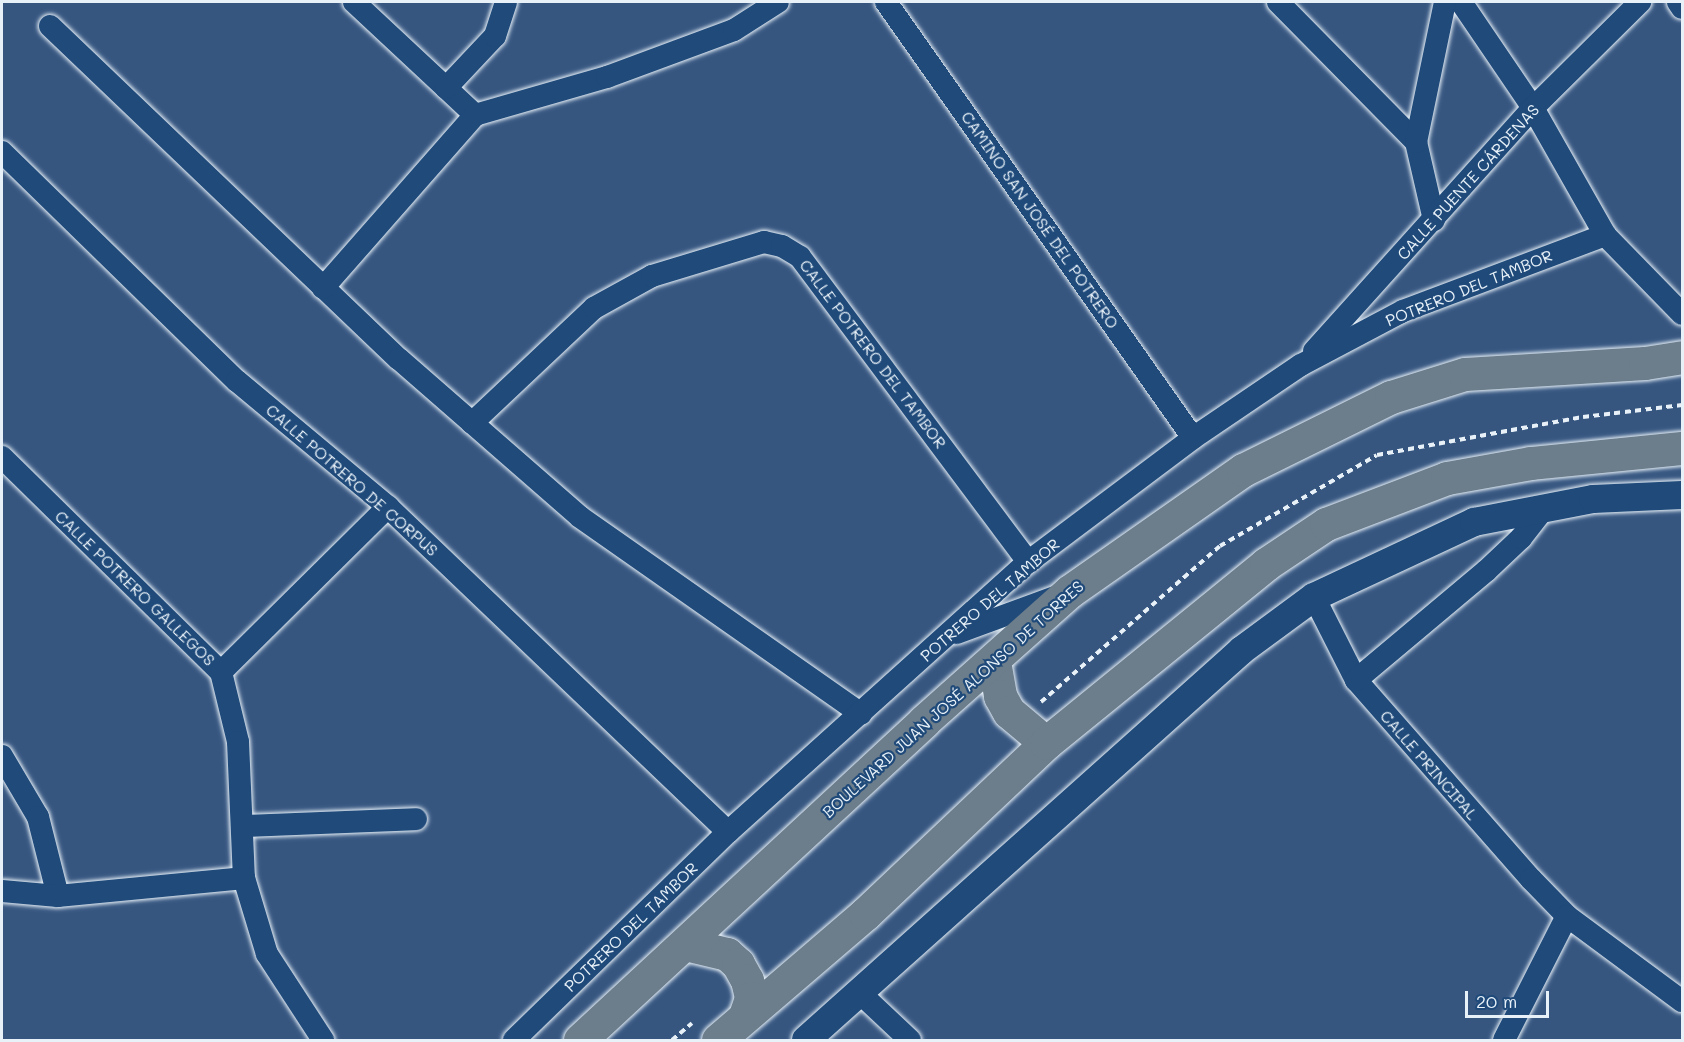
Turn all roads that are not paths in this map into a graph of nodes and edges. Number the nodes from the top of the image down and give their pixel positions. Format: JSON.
{"nodes":[{"id":1,"x":354,"y":2,"type":"edge"},
{"id":2,"x":506,"y":2,"type":"edge"},
{"id":3,"x":778,"y":2,"type":"edge"},
{"id":4,"x":886,"y":2,"type":"edge"},
{"id":5,"x":1278,"y":2,"type":"edge"},
{"id":6,"x":1445,"y":2,"type":"edge"},
{"id":7,"x":1461,"y":2,"type":"edge"},
{"id":8,"x":1640,"y":2,"type":"edge"},
{"id":9,"x":1678,"y":2,"type":"edge"},
{"id":10,"x":1683,"y":8,"type":"edge"},
{"id":11,"x":50,"y":26,"type":"dead end"},
{"id":12,"x":446,"y":88,"type":"junction"},
{"id":13,"x":1533,"y":108,"type":"junction"},
{"id":14,"x":475,"y":115,"type":"junction"},
{"id":15,"x":1416,"y":142,"type":"junction"},
{"id":16,"x":2,"y":152,"type":"edge"},
{"id":17,"x":1434,"y":220,"type":"junction"},
{"id":18,"x":1605,"y":235,"type":"junction"},
{"id":19,"x":323,"y":288,"type":"junction"},
{"id":20,"x":1683,"y":314,"type":"edge"},
{"id":21,"x":1683,"y":357,"type":"edge"},
{"id":22,"x":1301,"y":365,"type":"junction"},
{"id":23,"x":472,"y":423,"type":"junction"},
{"id":24,"x":1193,"y":438,"type":"junction"},
{"id":25,"x":1683,"y":448,"type":"edge"},
{"id":26,"x":2,"y":457,"type":"edge"},
{"id":27,"x":1683,"y":495,"type":"edge"},
{"id":28,"x":388,"y":507,"type":"junction"},
{"id":29,"x":1544,"y":508,"type":"junction"},
{"id":30,"x":1028,"y":562,"type":"junction"},
{"id":31,"x":1070,"y":591,"type":"junction"},
{"id":32,"x":1314,"y":597,"type":"junction"},
{"id":33,"x":944,"y":638,"type":"junction"},
{"id":34,"x":994,"y":661,"type":"junction"},
{"id":35,"x":221,"y":672,"type":"junction"},
{"id":36,"x":1356,"y":680,"type":"junction"},
{"id":37,"x":861,"y":714,"type":"junction"},
{"id":38,"x":1046,"y":743,"type":"junction"},
{"id":39,"x":2,"y":756,"type":"edge"},
{"id":40,"x":416,"y":819,"type":"dead end"},
{"id":41,"x":244,"y":826,"type":"junction"},
{"id":42,"x":728,"y":832,"type":"junction"},
{"id":43,"x":244,"y":878,"type":"junction"},
{"id":44,"x":2,"y":891,"type":"edge"},
{"id":45,"x":58,"y":896,"type":"junction"},
{"id":46,"x":1567,"y":916,"type":"junction"},
{"id":47,"x":685,"y":944,"type":"junction"},
{"id":48,"x":861,"y":994,"type":"junction"},
{"id":49,"x":1683,"y":1001,"type":"edge"},
{"id":50,"x":745,"y":1015,"type":"junction"},
{"id":51,"x":323,"y":1041,"type":"edge"},
{"id":52,"x":514,"y":1041,"type":"edge"},
{"id":53,"x":580,"y":1041,"type":"edge"},
{"id":54,"x":718,"y":1041,"type":"edge"},
{"id":55,"x":806,"y":1041,"type":"edge"},
{"id":56,"x":910,"y":1041,"type":"edge"},
{"id":57,"x":1504,"y":1041,"type":"edge"}],
"edges":[{"from":1,"to":12,"type":"street"},
{"from":2,"to":12,"type":"street"},
{"from":3,"to":14,"type":"street"},
{"from":4,"to":24,"type":"street","name":"CAMINO SAN JOSÉ DEL POTRERO"},
{"from":5,"to":15,"type":"street"},
{"from":6,"to":15,"type":"street"},
{"from":7,"to":13,"type":"street"},
{"from":8,"to":13,"type":"street","name":"CALLE PUENTE CÁRDENAS"},
{"from":9,"to":10,"type":"street"},
{"from":11,"to":19,"type":"street"},
{"from":12,"to":14,"type":"street"},
{"from":13,"to":17,"type":"street","name":"CALLE PUENTE CÁRDENAS"},
{"from":13,"to":18,"type":"street"},
{"from":14,"to":19,"type":"street"},
{"from":15,"to":17,"type":"street"},
{"from":16,"to":28,"type":"street","name":"CALLE POTRERO DE CORPUS"},
{"from":17,"to":22,"type":"street","name":"CALLE PUENTE CÁRDENAS"},
{"from":18,"to":20,"type":"street"},
{"from":18,"to":22,"type":"street","name":"POTRERO DEL TAMBOR"},
{"from":19,"to":23,"type":"street"},
{"from":21,"to":31,"type":"main road","name":"BOULEVARD JUAN JOSÉ ALONSO DE TORRES"},
{"from":22,"to":24,"type":"street","name":"POTRERO DEL TAMBOR"},
{"from":23,"to":30,"type":"street","name":"CALLE POTRERO DEL TAMBOR"},
{"from":23,"to":37,"type":"street"},
{"from":24,"to":30,"type":"street","name":"POTRERO DEL TAMBOR"},
{"from":25,"to":38,"type":"main road"},
{"from":26,"to":35,"type":"street","name":"CALLE POTRERO GALLEGOS"},
{"from":27,"to":29,"type":"street"},
{"from":28,"to":35,"type":"street"},
{"from":28,"to":42,"type":"street","name":"CALLE POTRERO DE CORPUS"},
{"from":29,"to":32,"type":"street"},
{"from":29,"to":36,"type":"street"},
{"from":30,"to":33,"type":"street","name":"POTRERO DEL TAMBOR"},
{"from":31,"to":33,"type":"street"},
{"from":31,"to":34,"type":"main road","name":"BOULEVARD JUAN JOSÉ ALONSO DE TORRES"},
{"from":32,"to":36,"type":"street","name":"CALLE PRINCIPAL"},
{"from":32,"to":48,"type":"street"},
{"from":33,"to":37,"type":"street","name":"POTRERO DEL TAMBOR"},
{"from":34,"to":38,"type":"main road"},
{"from":34,"to":47,"type":"main road","name":"BOULEVARD JUAN JOSÉ ALONSO DE TORRES"},
{"from":35,"to":41,"type":"street","name":"CALLE POTRERO GALLEGOS"},
{"from":36,"to":46,"type":"street","name":"CALLE PRINCIPAL"},
{"from":37,"to":42,"type":"street","name":"POTRERO DEL TAMBOR"},
{"from":38,"to":50,"type":"main road"},
{"from":39,"to":45,"type":"street"},
{"from":40,"to":41,"type":"street"},
{"from":41,"to":43,"type":"street","name":"CALLE POTRERO GALLEGOS"},
{"from":42,"to":52,"type":"street","name":"POTRERO DEL TAMBOR"},
{"from":43,"to":45,"type":"street"},
{"from":43,"to":51,"type":"street","name":"CALLE POTRERO GALLEGOS"},
{"from":44,"to":45,"type":"street"},
{"from":46,"to":49,"type":"street","name":"CALLE PRINCIPAL"},
{"from":46,"to":57,"type":"street"},
{"from":47,"to":50,"type":"main road"},
{"from":47,"to":53,"type":"main road","name":"BOULEVARD JUAN JOSÉ ALONSO DE TORRES"},
{"from":48,"to":55,"type":"street"},
{"from":48,"to":56,"type":"street"},
{"from":50,"to":54,"type":"main road"}]}
